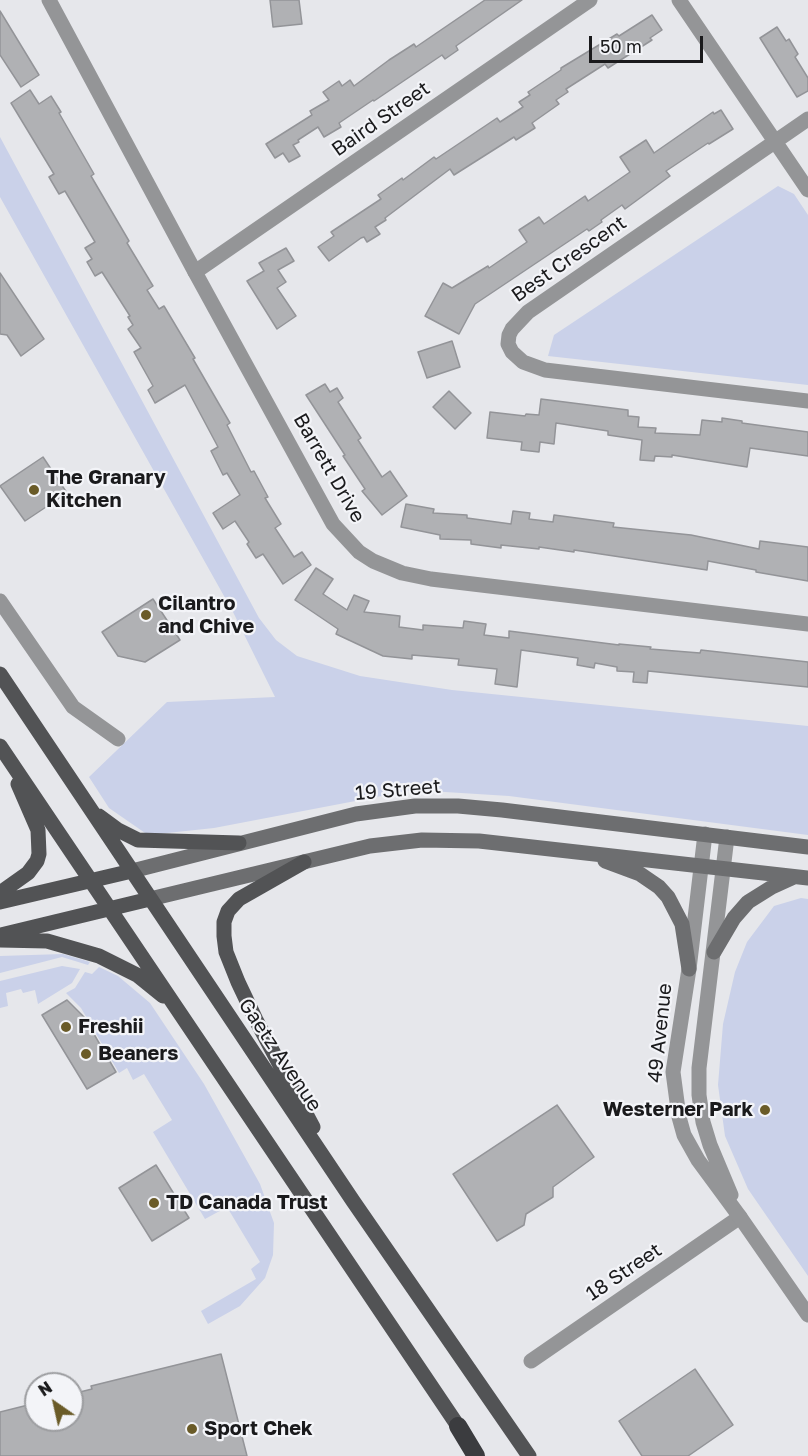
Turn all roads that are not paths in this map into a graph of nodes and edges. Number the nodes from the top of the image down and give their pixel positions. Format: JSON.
{"nodes":[{"id":1,"x":49,"y":0,"type":"edge"},
{"id":2,"x":590,"y":0,"type":"edge"},
{"id":3,"x":679,"y":0,"type":"edge"},
{"id":4,"x":808,"y":119,"type":"edge"},
{"id":5,"x":775,"y":142,"type":"junction"},
{"id":6,"x":808,"y":190,"type":"edge"},
{"id":7,"x":195,"y":272,"type":"junction"},
{"id":8,"x":808,"y":401,"type":"edge"},
{"id":9,"x":0,"y":601,"type":"edge"},
{"id":10,"x":808,"y":624,"type":"edge"},
{"id":11,"x":0,"y":674,"type":"edge"},
{"id":12,"x":118,"y":739,"type":"dead end"},
{"id":13,"x":3,"y":751,"type":"edge"},
{"id":14,"x":91,"y":810,"type":"junction"},
{"id":15,"x":705,"y":834,"type":"junction"},
{"id":16,"x":727,"y":837,"type":"junction"},
{"id":17,"x":239,"y":843,"type":"junction"},
{"id":18,"x":808,"y":847,"type":"edge"},
{"id":19,"x":583,"y":852,"type":"junction"},
{"id":20,"x":304,"y":862,"type":"junction"},
{"id":21,"x":702,"y":866,"type":"junction"},
{"id":22,"x":723,"y":868,"type":"junction"},
{"id":23,"x":132,"y":872,"type":"junction"},
{"id":24,"x":802,"y":877,"type":"edge"},
{"id":25,"x":92,"y":880,"type":"junction"},
{"id":26,"x":0,"y":893,"type":"edge"},
{"id":27,"x":150,"y":899,"type":"junction"},
{"id":28,"x":0,"y":902,"type":"edge"},
{"id":29,"x":110,"y":909,"type":"junction"},
{"id":30,"x":0,"y":935,"type":"edge"},
{"id":31,"x":0,"y":940,"type":"edge"},
{"id":32,"x":714,"y":952,"type":"junction"},
{"id":33,"x":689,"y":969,"type":"junction"},
{"id":34,"x":175,"y":1005,"type":"junction"},
{"id":35,"x":353,"y":1201,"type":"junction"},
{"id":36,"x":741,"y":1217,"type":"junction"},
{"id":37,"x":808,"y":1315,"type":"edge"},
{"id":38,"x":531,"y":1361,"type":"dead end"},
{"id":39,"x":458,"y":1426,"type":"joint"},
{"id":40,"x":476,"y":1456,"type":"edge"},
{"id":41,"x":529,"y":1456,"type":"edge"}],
"edges":[{"from":1,"to":7,"type":"street","name":"Barrett Drive"},
{"from":2,"to":7,"type":"street","name":"Baird Street"},
{"from":3,"to":5,"type":"street"},
{"from":4,"to":5,"type":"street"},
{"from":5,"to":6,"type":"street"},
{"from":5,"to":8,"type":"street","name":"Best Crescent"},
{"from":7,"to":10,"type":"street","name":"Barrett Drive"},
{"from":9,"to":12,"type":"street"},
{"from":11,"to":14,"type":"main road","name":"Gaetz Avenue"},
{"from":13,"to":25,"type":"main road"},
{"from":13,"to":26,"type":"main road"},
{"from":14,"to":17,"type":"main road"},
{"from":14,"to":23,"type":"main road","name":"Gaetz Avenue"},
{"from":15,"to":16,"type":"main road","name":"19 Street"},
{"from":15,"to":17,"type":"main road","name":"19 Street"},
{"from":15,"to":21,"type":"street","name":"49 Avenue"},
{"from":16,"to":18,"type":"main road","name":"19 Street"},
{"from":16,"to":22,"type":"street","name":"49 Avenue"},
{"from":17,"to":23,"type":"main road","name":"19 Street"},
{"from":19,"to":20,"type":"main road"},
{"from":19,"to":21,"type":"main road"},
{"from":19,"to":33,"type":"main road"},
{"from":20,"to":27,"type":"main road"},
{"from":20,"to":35,"type":"main road"},
{"from":21,"to":22,"type":"main road"},
{"from":21,"to":33,"type":"street","name":"49 Avenue"},
{"from":22,"to":24,"type":"main road"},
{"from":22,"to":32,"type":"street","name":"49 Avenue"},
{"from":23,"to":25,"type":"main road","name":"19 Street"},
{"from":23,"to":27,"type":"main road","name":"Gaetz Avenue"},
{"from":24,"to":32,"type":"main road"},
{"from":25,"to":28,"type":"main road","name":"19 Street"},
{"from":25,"to":29,"type":"main road"},
{"from":27,"to":29,"type":"main road"},
{"from":27,"to":35,"type":"main road","name":"Gaetz Avenue"},
{"from":29,"to":30,"type":"main road"},
{"from":29,"to":34,"type":"main road"},
{"from":31,"to":34,"type":"main road"},
{"from":32,"to":36,"type":"street","name":"49 Avenue"},
{"from":33,"to":36,"type":"street","name":"49 Avenue"},
{"from":34,"to":39,"type":"main road"},
{"from":35,"to":41,"type":"main road","name":"Gaetz Avenue"},
{"from":36,"to":37,"type":"street","name":"49 Avenue"},
{"from":36,"to":38,"type":"street","name":"18 Street"},
{"from":39,"to":40,"type":"highway"}]}
